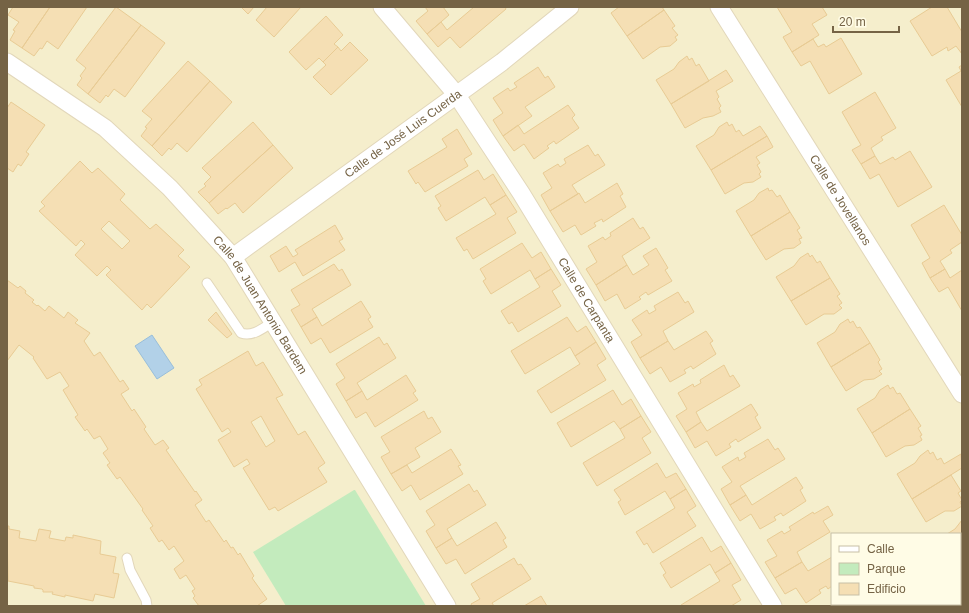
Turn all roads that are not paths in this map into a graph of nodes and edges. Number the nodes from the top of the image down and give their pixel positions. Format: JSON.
{"nodes":[{"id":1,"x":382,"y":7,"type":"edge"},
{"id":2,"x":570,"y":7,"type":"edge"},
{"id":3,"x":719,"y":7,"type":"edge"},
{"id":4,"x":7,"y":62,"type":"edge"},
{"id":5,"x":456,"y":94,"type":"junction"},
{"id":6,"x":233,"y":257,"type":"junction"},
{"id":7,"x":208,"y":283,"type":"dead end"},
{"id":8,"x":272,"y":322,"type":"junction"},
{"id":9,"x":962,"y":394,"type":"edge"},
{"id":10,"x":127,"y":558,"type":"dead end"},
{"id":11,"x":147,"y":606,"type":"edge"},
{"id":12,"x":446,"y":606,"type":"edge"},
{"id":13,"x":773,"y":606,"type":"edge"}],
"edges":[{"from":1,"to":5,"type":"street","name":"Calle de Carpanta"},
{"from":2,"to":5,"type":"street","name":"Calle de José Luis Cuerda"},
{"from":3,"to":9,"type":"street","name":"Calle de Jovellanos"},
{"from":4,"to":6,"type":"street","name":"Calle de Juan Antonio Bardem"},
{"from":5,"to":6,"type":"street","name":"Calle de José Luis Cuerda"},
{"from":5,"to":13,"type":"street","name":"Calle de Carpanta"},
{"from":6,"to":8,"type":"street","name":"Calle de Juan Antonio Bardem"},
{"from":7,"to":8,"type":"lane"},
{"from":8,"to":12,"type":"street","name":"Calle de Juan Antonio Bardem"},
{"from":10,"to":11,"type":"lane"}]}
